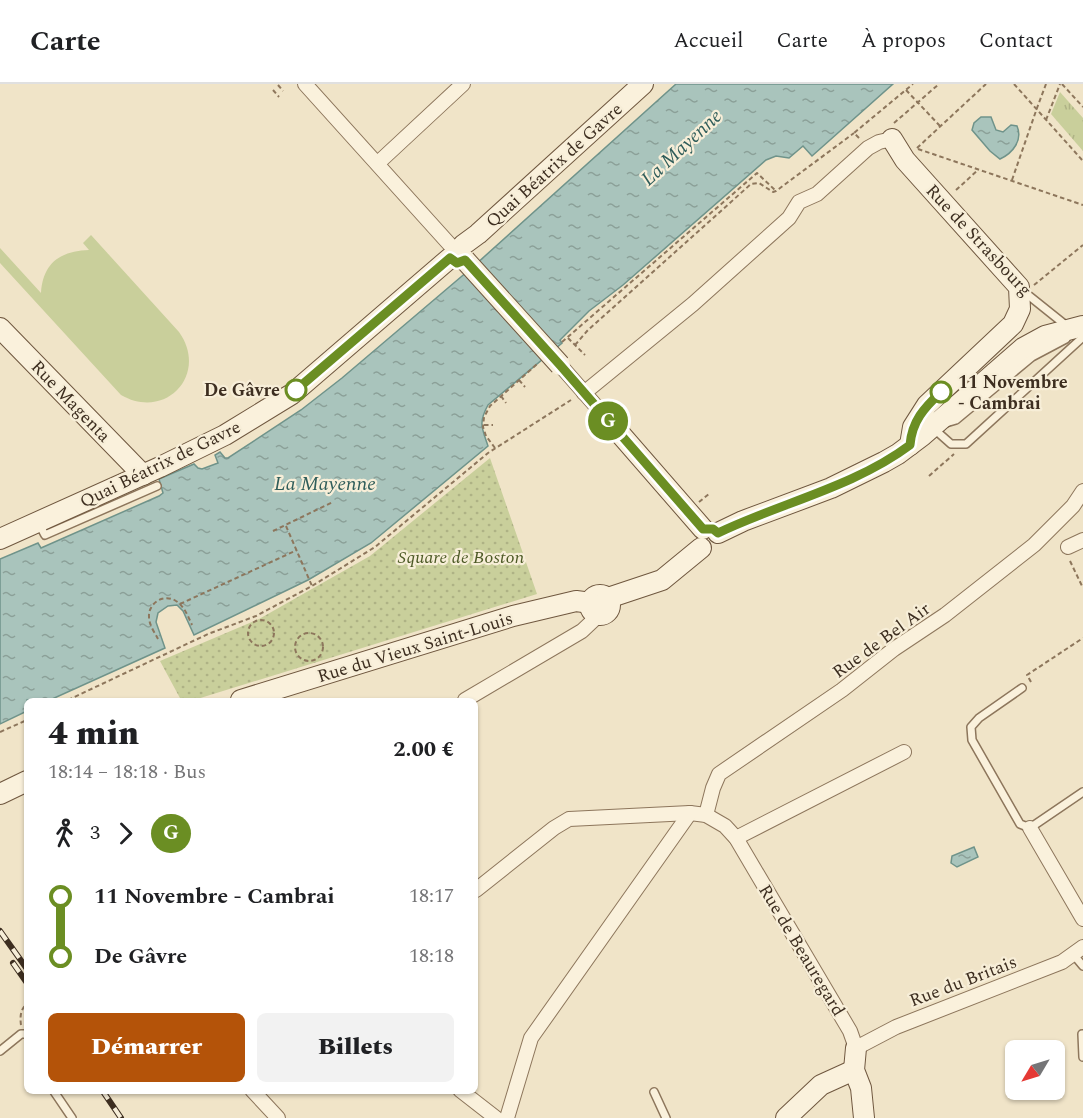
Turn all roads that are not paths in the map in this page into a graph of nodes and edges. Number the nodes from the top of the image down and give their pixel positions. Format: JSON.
{"nodes":[{"id":1,"x":306,"y":84,"type":"edge"},
{"id":2,"x":463,"y":84,"type":"edge"},
{"id":3,"x":643,"y":84,"type":"edge"},
{"id":4,"x":900,"y":145,"type":"joint"},
{"id":5,"x":378,"y":163,"type":"junction"},
{"id":6,"x":457,"y":252,"type":"junction"},
{"id":7,"x":1025,"y":288,"type":"junction"},
{"id":8,"x":0,"y":328,"type":"edge"},
{"id":9,"x":1080,"y":331,"type":"edge"},
{"id":10,"x":551,"y":362,"type":"joint"},
{"id":11,"x":584,"y":393,"type":"junction"},
{"id":12,"x":927,"y":405,"type":"junction"},
{"id":13,"x":609,"y":421,"type":"joint"},
{"id":14,"x":932,"y":427,"type":"junction"},
{"id":15,"x":910,"y":445,"type":"junction"},
{"id":16,"x":150,"y":480,"type":"junction"},
{"id":17,"x":1083,"y":491,"type":"edge"},
{"id":18,"x":707,"y":537,"type":"junction"},
{"id":19,"x":0,"y":539,"type":"edge"},
{"id":20,"x":1083,"y":540,"type":"edge"},
{"id":21,"x":1068,"y":547,"type":"road end"},
{"id":22,"x":599,"y":605,"type":"junction"},
{"id":23,"x":1022,"y":688,"type":"road end"},
{"id":24,"x":247,"y":698,"type":"edge"},
{"id":25,"x":468,"y":698,"type":"edge"},
{"id":26,"x":904,"y":752,"type":"dead end"},
{"id":27,"x":1083,"y":792,"type":"edge"},
{"id":28,"x":690,"y":813,"type":"junction"},
{"id":29,"x":706,"y":815,"type":"junction"},
{"id":30,"x":1030,"y":828,"type":"junction"},
{"id":31,"x":736,"y":838,"type":"junction"},
{"id":32,"x":478,"y":888,"type":"edge"},
{"id":33,"x":1083,"y":919,"type":"edge"},
{"id":34,"x":1078,"y":951,"type":"edge"},
{"id":35,"x":1083,"y":966,"type":"edge"},
{"id":36,"x":24,"y":1034,"type":"edge"},
{"id":37,"x":1083,"y":1034,"type":"edge"},
{"id":38,"x":856,"y":1048,"type":"junction"},
{"id":39,"x":0,"y":1050,"type":"edge"},
{"id":40,"x":1083,"y":1057,"type":"edge"},
{"id":41,"x":854,"y":1070,"type":"junction"},
{"id":42,"x":654,"y":1092,"type":"dead end"},
{"id":43,"x":56,"y":1094,"type":"edge"},
{"id":44,"x":256,"y":1094,"type":"edge"},
{"id":45,"x":465,"y":1094,"type":"edge"},
{"id":46,"x":72,"y":1118,"type":"edge"},
{"id":47,"x":278,"y":1118,"type":"edge"},
{"id":48,"x":496,"y":1118,"type":"edge"},
{"id":49,"x":507,"y":1118,"type":"edge"},
{"id":50,"x":666,"y":1118,"type":"edge"},
{"id":51,"x":786,"y":1118,"type":"edge"},
{"id":52,"x":864,"y":1118,"type":"edge"}],
"edges":[{"from":1,"to":5,"type":"street"},
{"from":2,"to":5,"type":"street"},
{"from":3,"to":6,"type":"street","name":"Quai Béatrix de Gavre"},
{"from":4,"to":7,"type":"street","name":"Rue de Strasbourg"},
{"from":4,"to":11,"type":"street"},
{"from":5,"to":6,"type":"street"},
{"from":6,"to":10,"type":"street","bridge":true},
{"from":6,"to":16,"type":"street","name":"Quai Béatrix de Gavre"},
{"from":7,"to":9,"type":"lane","name":"Rue de Strasbourg"},
{"from":7,"to":12,"type":"street"},
{"from":8,"to":16,"type":"street","name":"Rue Magenta"},
{"from":9,"to":14,"type":"street","name":"Rue du Vieux Saint-Louis"},
{"from":9,"to":14,"type":"lane"},
{"from":10,"to":11,"type":"street"},
{"from":11,"to":13,"type":"street"},
{"from":12,"to":14,"type":"lane"},
{"from":12,"to":15,"type":"street"},
{"from":13,"to":18,"type":"street"},
{"from":14,"to":15,"type":"street","name":"Rue du Vieux Saint-Louis"},
{"from":15,"to":18,"type":"street","name":"Rue du Vieux Saint-Louis"},
{"from":16,"to":19,"type":"street","name":"Quai Béatrix de Gavre"},
{"from":17,"to":29,"type":"street","name":"Rue de Bel Air"},
{"from":18,"to":22,"type":"street","name":"Rue du Vieux Saint-Louis"},
{"from":20,"to":21,"type":"street"},
{"from":22,"to":24,"type":"street","name":"Rue du Vieux Saint-Louis"},
{"from":22,"to":25,"type":"street"},
{"from":23,"to":30,"type":"lane"},
{"from":26,"to":31,"type":"street"},
{"from":27,"to":30,"type":"lane"},
{"from":28,"to":29,"type":"street","name":"Rue de Beauregard"},
{"from":28,"to":32,"type":"street","name":"Rue de Beauregard"},
{"from":28,"to":49,"type":"street"},
{"from":29,"to":31,"type":"street","name":"Rue de Beauregard"},
{"from":30,"to":33,"type":"street"},
{"from":31,"to":38,"type":"street","name":"Rue de Beauregard"},
{"from":34,"to":35,"type":"lane"},
{"from":34,"to":38,"type":"street","name":"Rue du Britais"},
{"from":36,"to":39,"type":"lane"},
{"from":37,"to":40,"type":"lane"},
{"from":38,"to":41,"type":"street","name":"Rue de Beauregard"},
{"from":41,"to":51,"type":"street"},
{"from":41,"to":52,"type":"street","name":"Rue de Beauregard"},
{"from":42,"to":50,"type":"lane"},
{"from":43,"to":46,"type":"lane"},
{"from":44,"to":47,"type":"street"},
{"from":45,"to":48,"type":"street"}]}
